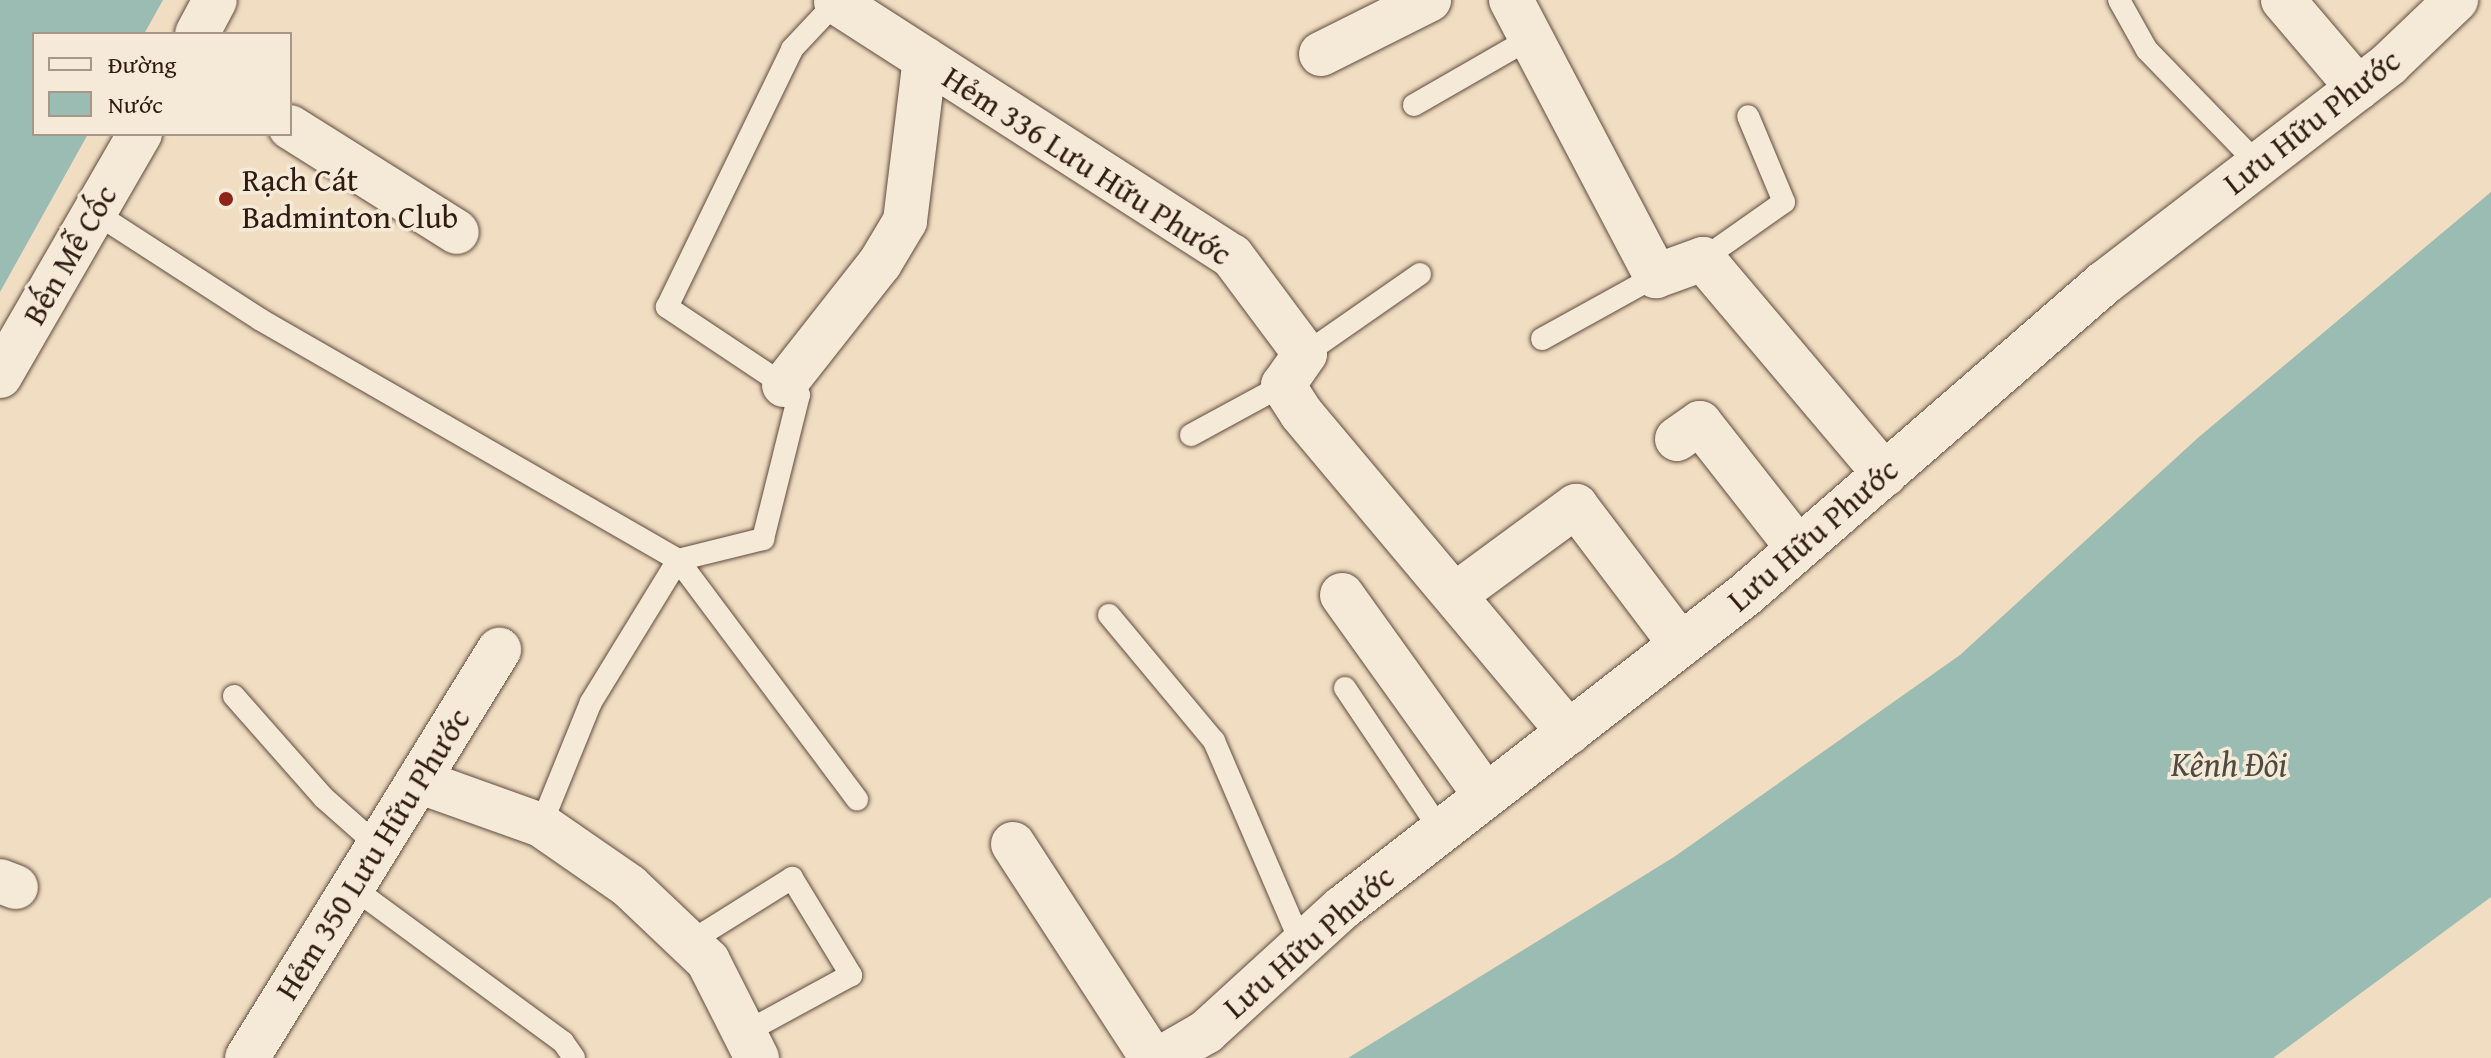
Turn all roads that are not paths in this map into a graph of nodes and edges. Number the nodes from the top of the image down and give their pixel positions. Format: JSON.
{"nodes":[{"id":1,"x":215,"y":0,"type":"edge"},
{"id":2,"x":1429,"y":0,"type":"edge"},
{"id":3,"x":1511,"y":0,"type":"edge"},
{"id":4,"x":2119,"y":0,"type":"edge"},
{"id":5,"x":2283,"y":0,"type":"edge"},
{"id":6,"x":2456,"y":0,"type":"edge"},
{"id":7,"x":837,"y":1,"type":"edge"},
{"id":8,"x":198,"y":32,"type":"edge"},
{"id":9,"x":1527,"y":40,"type":"junction"},
{"id":10,"x":1321,"y":54,"type":"dead end"},
{"id":11,"x":925,"y":59,"type":"junction"},
{"id":12,"x":2358,"y":88,"type":"junction"},
{"id":13,"x":1414,"y":105,"type":"dead end"},
{"id":14,"x":1748,"y":116,"type":"dead end"},
{"id":15,"x":292,"y":128,"type":"edge"},
{"id":16,"x":139,"y":136,"type":"edge"},
{"id":17,"x":2259,"y":165,"type":"junction"},
{"id":18,"x":94,"y":212,"type":"junction"},
{"id":19,"x":457,"y":232,"type":"dead end"},
{"id":20,"x":1703,"y":259,"type":"junction"},
{"id":21,"x":1420,"y":274,"type":"dead end"},
{"id":22,"x":1656,"y":276,"type":"junction"},
{"id":23,"x":1542,"y":339,"type":"dead end"},
{"id":24,"x":1294,"y":369,"type":"junction"},
{"id":25,"x":0,"y":376,"type":"edge"},
{"id":26,"x":784,"y":385,"type":"junction"},
{"id":27,"x":1191,"y":435,"type":"dead end"},
{"id":28,"x":1677,"y":439,"type":"dead end"},
{"id":29,"x":1885,"y":474,"type":"junction"},
{"id":30,"x":1798,"y":548,"type":"junction"},
{"id":31,"x":678,"y":560,"type":"junction"},
{"id":32,"x":1456,"y":594,"type":"junction"},
{"id":33,"x":1342,"y":595,"type":"dead end"},
{"id":34,"x":1109,"y":615,"type":"dead end"},
{"id":35,"x":1681,"y":645,"type":"junction"},
{"id":36,"x":499,"y":650,"type":"dead end"},
{"id":37,"x":1345,"y":688,"type":"dead end"},
{"id":38,"x":234,"y":696,"type":"dead end"},
{"id":39,"x":1569,"y":732,"type":"junction"},
{"id":40,"x":418,"y":781,"type":"junction"},
{"id":41,"x":1486,"y":796,"type":"junction"},
{"id":42,"x":857,"y":799,"type":"dead end"},
{"id":43,"x":541,"y":825,"type":"junction"},
{"id":44,"x":1441,"y":831,"type":"junction"},
{"id":45,"x":1013,"y":844,"type":"dead end"},
{"id":46,"x":377,"y":845,"type":"junction"},
{"id":47,"x":352,"y":887,"type":"junction"},
{"id":48,"x":688,"y":943,"type":"junction"},
{"id":49,"x":1302,"y":945,"type":"junction"},
{"id":50,"x":750,"y":1045,"type":"edge"},
{"id":51,"x":247,"y":1058,"type":"edge"},
{"id":52,"x":574,"y":1058,"type":"edge"},
{"id":53,"x":1152,"y":1058,"type":"edge"},
{"id":54,"x":1161,"y":1058,"type":"edge"}],
"edges":[{"from":1,"to":8,"type":"street"},
{"from":2,"to":10,"type":"street"},
{"from":3,"to":9,"type":"street"},
{"from":4,"to":17,"type":"lane"},
{"from":5,"to":12,"type":"street"},
{"from":6,"to":12,"type":"street","name":"Lưu Hữu Phước"},
{"from":7,"to":11,"type":"street","name":"Hẻm 336 Lưu Hữu Phước"},
{"from":7,"to":26,"type":"lane"},
{"from":9,"to":13,"type":"lane"},
{"from":9,"to":22,"type":"street"},
{"from":11,"to":24,"type":"street","name":"Hẻm 336 Lưu Hữu Phước"},
{"from":11,"to":26,"type":"street"},
{"from":12,"to":17,"type":"street","name":"Lưu Hữu Phước"},
{"from":14,"to":20,"type":"lane"},
{"from":15,"to":19,"type":"street"},
{"from":16,"to":18,"type":"street","name":"Bến Mễ Cốc"},
{"from":17,"to":29,"type":"street","name":"Lưu Hữu Phước"},
{"from":18,"to":25,"type":"street","name":"Bến Mễ Cốc"},
{"from":18,"to":31,"type":"lane"},
{"from":20,"to":22,"type":"street"},
{"from":20,"to":29,"type":"street"},
{"from":21,"to":24,"type":"lane"},
{"from":22,"to":23,"type":"lane"},
{"from":24,"to":27,"type":"lane"},
{"from":24,"to":32,"type":"street","name":"Hẻm 336 Lưu Hữu Phước"},
{"from":26,"to":31,"type":"lane"},
{"from":28,"to":30,"type":"street"},
{"from":29,"to":30,"type":"street","name":"Lưu Hữu Phước"},
{"from":30,"to":35,"type":"street","name":"Lưu Hữu Phước"},
{"from":31,"to":42,"type":"lane"},
{"from":31,"to":43,"type":"lane"},
{"from":32,"to":35,"type":"street"},
{"from":32,"to":39,"type":"street","name":"Hẻm 336 Lưu Hữu Phước"},
{"from":33,"to":41,"type":"street"},
{"from":34,"to":49,"type":"lane"},
{"from":35,"to":39,"type":"street","name":"Lưu Hữu Phước"},
{"from":36,"to":40,"type":"street","name":"Hẻm 350 Lưu Hữu Phước"},
{"from":37,"to":44,"type":"lane"},
{"from":38,"to":46,"type":"lane"},
{"from":39,"to":41,"type":"street","name":"Lưu Hữu Phước"},
{"from":40,"to":43,"type":"street"},
{"from":40,"to":46,"type":"street","name":"Hẻm 350 Lưu Hữu Phước"},
{"from":41,"to":44,"type":"street","name":"Lưu Hữu Phước"},
{"from":43,"to":48,"type":"street"},
{"from":44,"to":49,"type":"street","name":"Lưu Hữu Phước"},
{"from":45,"to":53,"type":"street"},
{"from":46,"to":47,"type":"street","name":"Hẻm 350 Lưu Hữu Phước"},
{"from":47,"to":51,"type":"street","name":"Hẻm 350 Lưu Hữu Phước"},
{"from":47,"to":52,"type":"lane"},
{"from":48,"to":50,"type":"street"},
{"from":48,"to":50,"type":"lane"},
{"from":49,"to":54,"type":"street","name":"Lưu Hữu Phước"}]}
